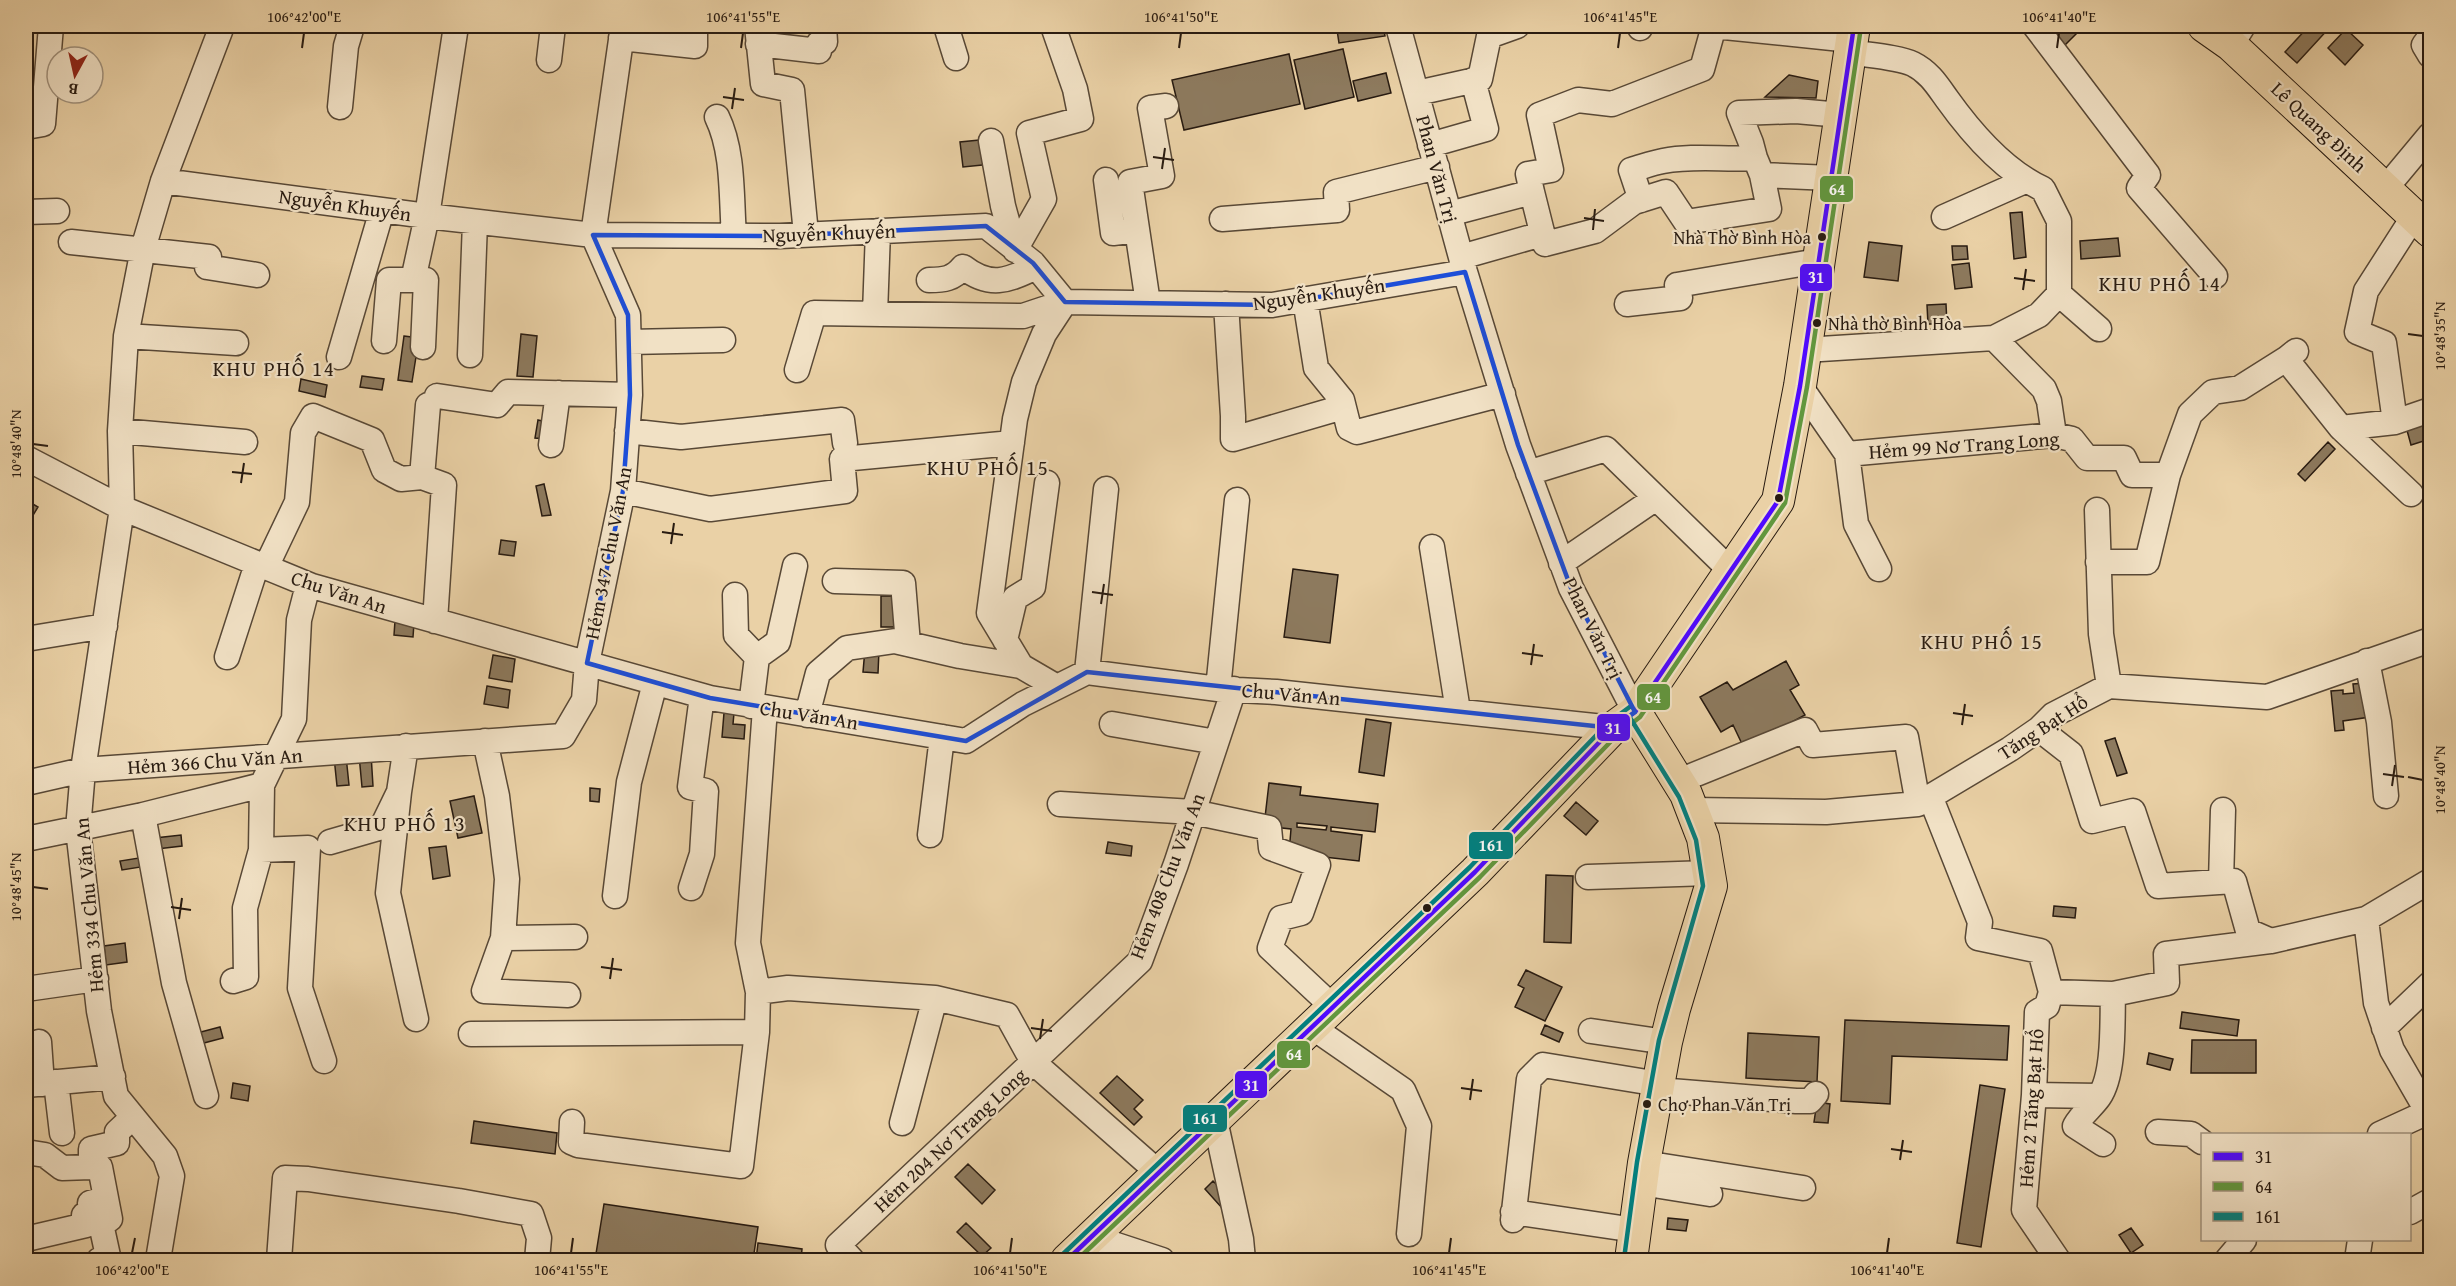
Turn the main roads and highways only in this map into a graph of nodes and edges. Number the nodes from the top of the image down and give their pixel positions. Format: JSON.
{"nodes":[{"id":1,"x":2204,"y":26,"type":"edge"},
{"id":2,"x":2237,"y":35,"type":"edge"},
{"id":3,"x":1852,"y":39,"type":"edge"},
{"id":4,"x":2422,"y":224,"type":"edge"},
{"id":5,"x":1624,"y":720,"type":"junction"},
{"id":6,"x":1067,"y":1260,"type":"edge"},
{"id":7,"x":1630,"y":1260,"type":"edge"}],
"edges":[{"from":1,"to":2,"type":"main road","name":"Lê Quang Định"},
{"from":2,"to":4,"type":"main road","name":"Lê Quang Định"},
{"from":3,"to":5,"type":"main road"},
{"from":5,"to":6,"type":"main road"},
{"from":5,"to":7,"type":"main road","name":"Phan Văn Trị"}]}
